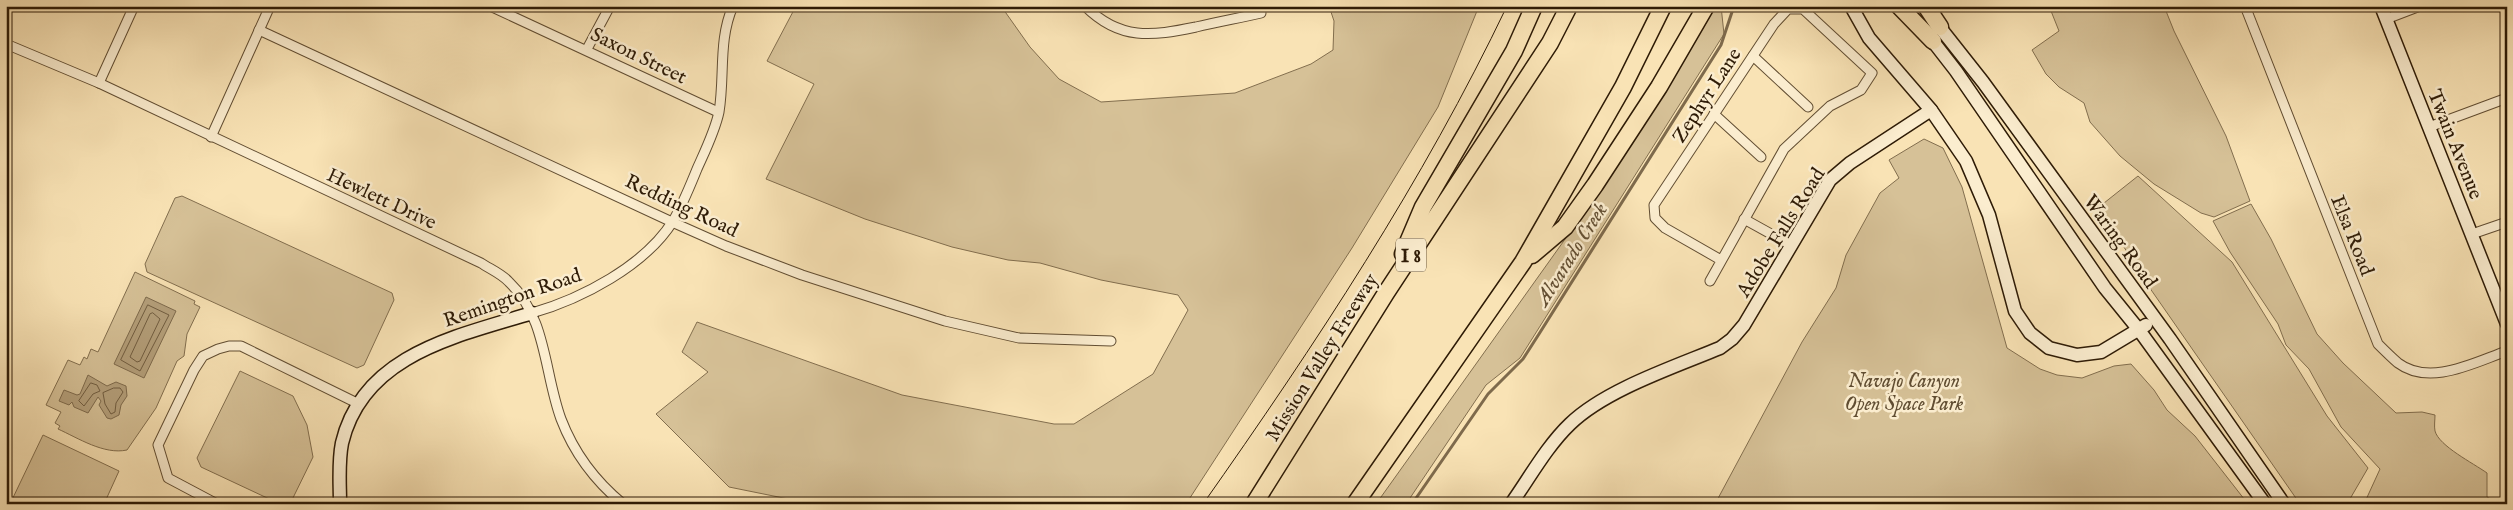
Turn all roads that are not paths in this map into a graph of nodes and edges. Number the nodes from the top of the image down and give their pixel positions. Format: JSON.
{"nodes":[{"id":1,"x":134,"y":6,"type":"edge"},
{"id":2,"x":270,"y":6,"type":"edge"},
{"id":3,"x":490,"y":6,"type":"edge"},
{"id":4,"x":610,"y":6,"type":"edge"},
{"id":5,"x":733,"y":6,"type":"edge"},
{"id":6,"x":1084,"y":6,"type":"edge"},
{"id":7,"x":1534,"y":6,"type":"edge"},
{"id":8,"x":1568,"y":6,"type":"edge"},
{"id":9,"x":1663,"y":6,"type":"edge"},
{"id":10,"x":1706,"y":6,"type":"edge"},
{"id":11,"x":1851,"y":6,"type":"edge"},
{"id":12,"x":1901,"y":6,"type":"edge"},
{"id":13,"x":1919,"y":6,"type":"edge"},
{"id":14,"x":1926,"y":6,"type":"edge"},
{"id":15,"x":2245,"y":6,"type":"edge"},
{"id":16,"x":2381,"y":6,"type":"edge"},
{"id":17,"x":2420,"y":6,"type":"edge"},
{"id":18,"x":1260,"y":13,"type":"dead end"},
{"id":19,"x":2386,"y":19,"type":"junction"},
{"id":20,"x":1940,"y":26,"type":"junction"},
{"id":21,"x":259,"y":30,"type":"junction"},
{"id":22,"x":1933,"y":42,"type":"joint"},
{"id":23,"x":6,"y":44,"type":"edge"},
{"id":24,"x":587,"y":49,"type":"junction"},
{"id":25,"x":1753,"y":56,"type":"junction"},
{"id":26,"x":99,"y":83,"type":"junction"},
{"id":27,"x":2507,"y":98,"type":"edge"},
{"id":28,"x":1808,"y":107,"type":"dead end"},
{"id":29,"x":1931,"y":110,"type":"junction"},
{"id":30,"x":718,"y":112,"type":"junction"},
{"id":31,"x":1714,"y":114,"type":"junction"},
{"id":32,"x":2429,"y":127,"type":"junction"},
{"id":33,"x":211,"y":137,"type":"junction"},
{"id":34,"x":1761,"y":157,"type":"dead end"},
{"id":35,"x":1744,"y":219,"type":"junction"},
{"id":36,"x":672,"y":222,"type":"junction"},
{"id":37,"x":2507,"y":222,"type":"edge"},
{"id":38,"x":2472,"y":234,"type":"junction"},
{"id":39,"x":1790,"y":245,"type":"junction"},
{"id":40,"x":1721,"y":260,"type":"junction"},
{"id":41,"x":1523,"y":262,"type":"junction"},
{"id":42,"x":1710,"y":281,"type":"dead end"},
{"id":43,"x":1386,"y":293,"type":"junction"},
{"id":44,"x":532,"y":313,"type":"junction"},
{"id":45,"x":2155,"y":320,"type":"junction"},
{"id":46,"x":2507,"y":324,"type":"edge"},
{"id":47,"x":2139,"y":330,"type":"junction"},
{"id":48,"x":1111,"y":341,"type":"dead end"},
{"id":49,"x":2507,"y":351,"type":"edge"},
{"id":50,"x":359,"y":404,"type":"junction"},
{"id":51,"x":217,"y":504,"type":"edge"},
{"id":52,"x":340,"y":504,"type":"edge"},
{"id":53,"x":623,"y":504,"type":"edge"},
{"id":54,"x":1254,"y":504,"type":"edge"},
{"id":55,"x":1355,"y":504,"type":"edge"},
{"id":56,"x":1511,"y":504,"type":"edge"},
{"id":57,"x":2265,"y":504,"type":"edge"},
{"id":58,"x":2284,"y":504,"type":"edge"}],
"edges":[{"from":1,"to":26,"type":"street"},
{"from":2,"to":21,"type":"street"},
{"from":3,"to":24,"type":"street","name":"Saxon Street"},
{"from":4,"to":24,"type":"street"},
{"from":5,"to":30,"type":"street","name":"Remington Road"},
{"from":6,"to":18,"type":"street"},
{"from":7,"to":43,"type":"highway"},
{"from":8,"to":43,"type":"highway","name":"Mission Valley Freeway","number":"I 8"},
{"from":9,"to":41,"type":"highway"},
{"from":10,"to":41,"type":"highway"},
{"from":11,"to":29,"type":"street"},
{"from":12,"to":22,"type":"highway"},
{"from":13,"to":20,"type":"street","name":"Waring Road"},
{"from":14,"to":20,"type":"highway"},
{"from":15,"to":49,"type":"street","name":"Elsa Road"},
{"from":16,"to":19,"type":"street","name":"Twain Avenue"},
{"from":17,"to":19,"type":"street"},
{"from":19,"to":32,"type":"street","name":"Twain Avenue"},
{"from":20,"to":45,"type":"street","name":"Waring Road"},
{"from":21,"to":33,"type":"street"},
{"from":21,"to":36,"type":"street","name":"Redding Road"},
{"from":22,"to":47,"type":"street","name":"Waring Road"},
{"from":23,"to":26,"type":"street","name":"Hewlett Drive"},
{"from":24,"to":30,"type":"street","name":"Saxon Street"},
{"from":25,"to":28,"type":"street"},
{"from":25,"to":31,"type":"street","name":"Zephyr Lane"},
{"from":25,"to":35,"type":"street","name":"Zephyr Lane"},
{"from":26,"to":33,"type":"street","name":"Hewlett Drive"},
{"from":27,"to":32,"type":"street"},
{"from":29,"to":39,"type":"street","name":"Adobe Falls Road"},
{"from":29,"to":47,"type":"street"},
{"from":30,"to":36,"type":"street","name":"Remington Road"},
{"from":31,"to":34,"type":"street"},
{"from":31,"to":40,"type":"street","name":"Zephyr Lane"},
{"from":32,"to":38,"type":"street","name":"Twain Avenue"},
{"from":33,"to":44,"type":"street","name":"Hewlett Drive"},
{"from":35,"to":39,"type":"street"},
{"from":35,"to":40,"type":"street"},
{"from":36,"to":44,"type":"street","name":"Remington Road"},
{"from":36,"to":48,"type":"street","name":"Redding Road"},
{"from":37,"to":38,"type":"street"},
{"from":38,"to":46,"type":"street","name":"Twain Avenue"},
{"from":39,"to":56,"type":"street","name":"Adobe Falls Road"},
{"from":40,"to":42,"type":"street"},
{"from":41,"to":55,"type":"highway"},
{"from":43,"to":54,"type":"highway","name":"Mission Valley Freeway","number":"I 8"},
{"from":44,"to":50,"type":"street","name":"Remington Road"},
{"from":44,"to":53,"type":"street","name":"Hewlett Drive"},
{"from":45,"to":47,"type":"street"},
{"from":45,"to":58,"type":"street","name":"Waring Road"},
{"from":47,"to":57,"type":"street","name":"Waring Road"},
{"from":50,"to":51,"type":"street"},
{"from":50,"to":52,"type":"street","name":"Remington Road"}]}
